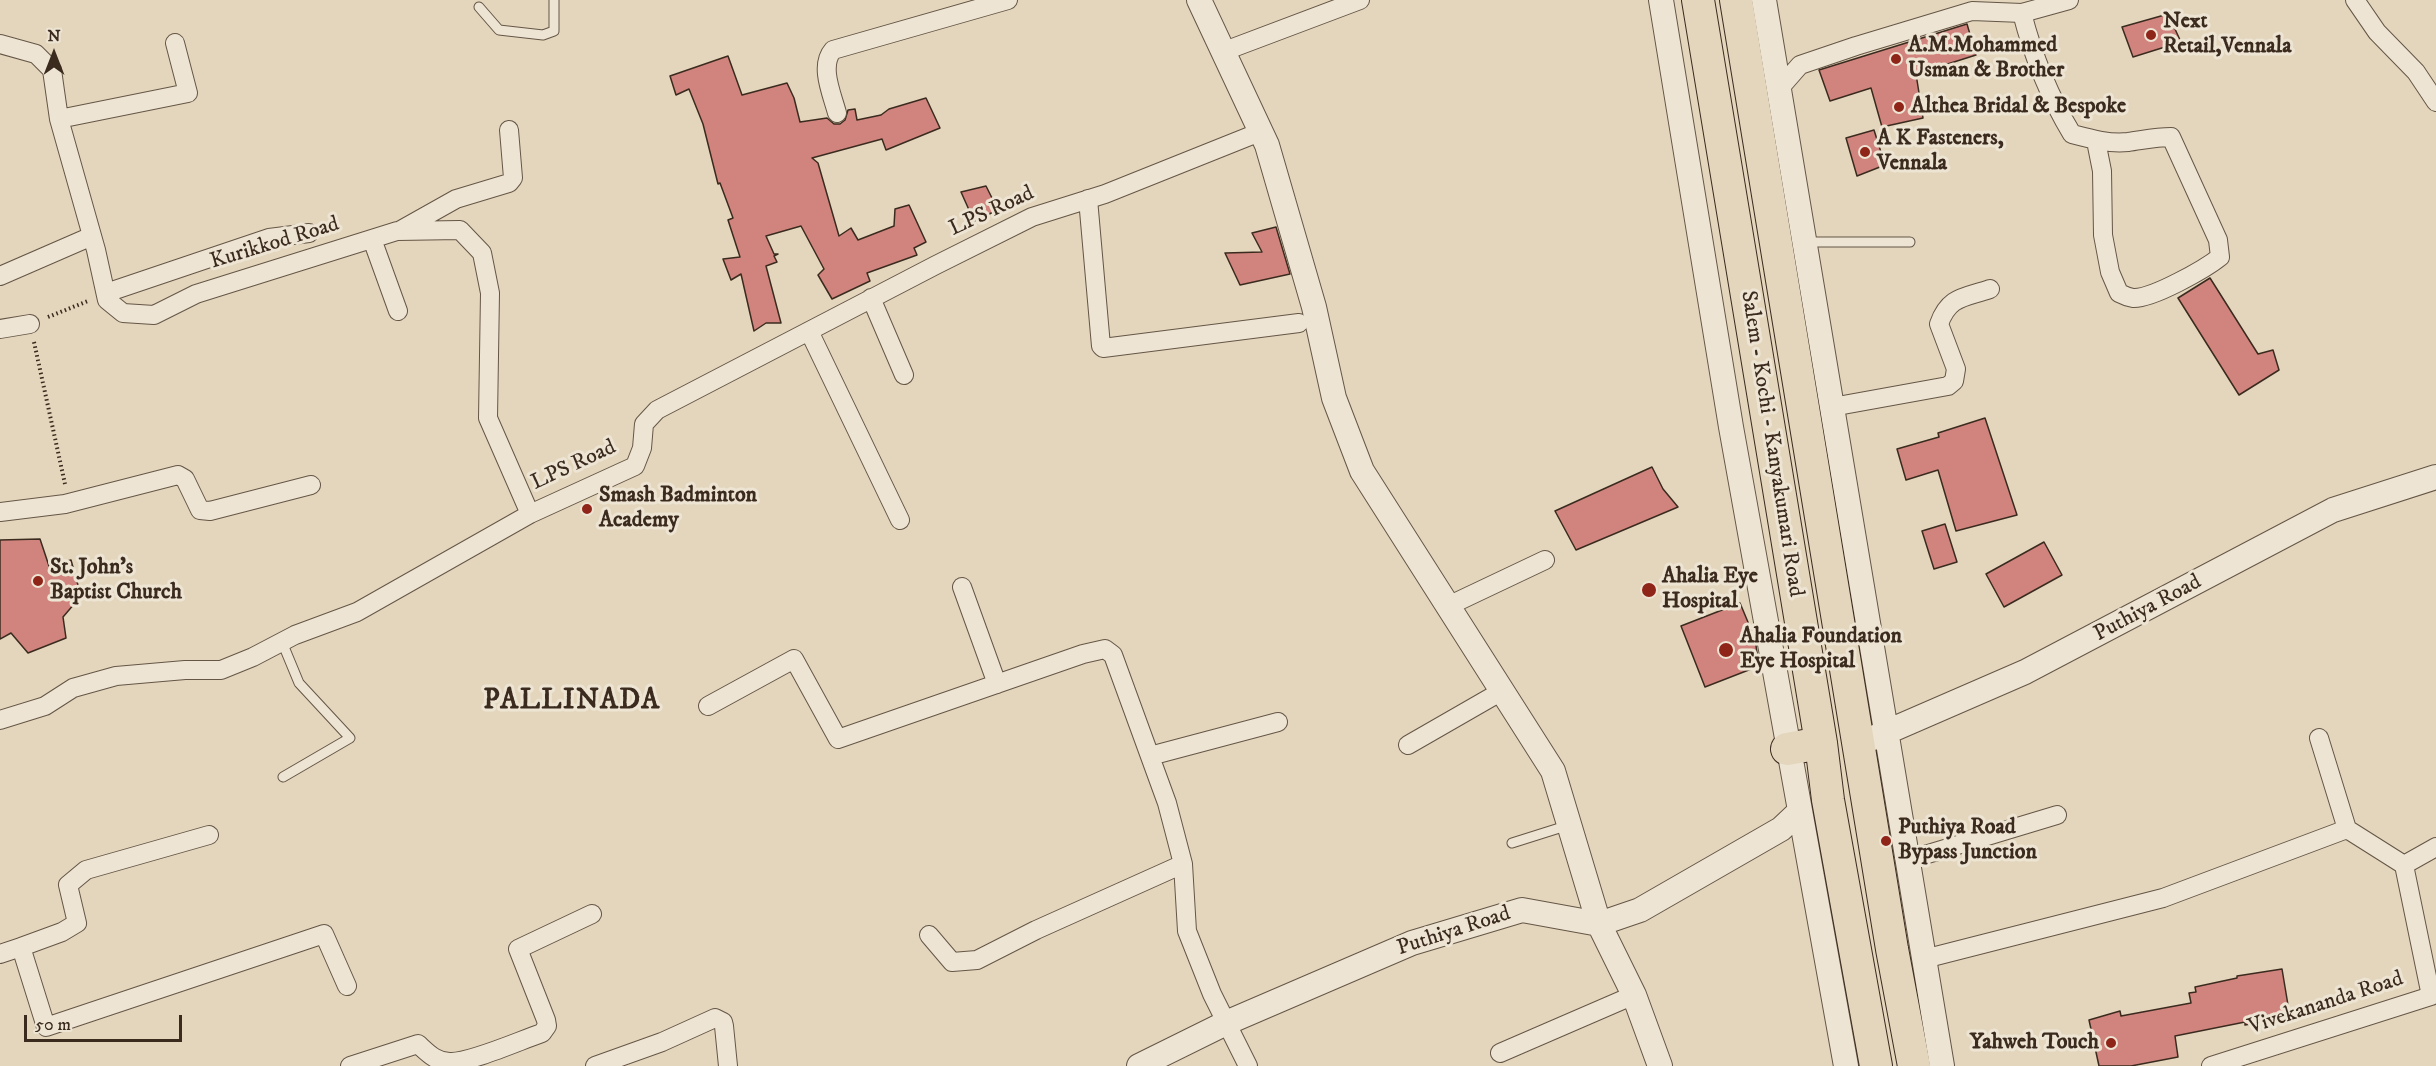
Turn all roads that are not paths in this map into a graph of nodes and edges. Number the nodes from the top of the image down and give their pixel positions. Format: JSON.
{"nodes":[{"id":1,"x":554,"y":0,"type":"edge"},
{"id":2,"x":1008,"y":0,"type":"edge"},
{"id":3,"x":1198,"y":0,"type":"edge"},
{"id":4,"x":1360,"y":0,"type":"edge"},
{"id":5,"x":1661,"y":0,"type":"edge"},
{"id":6,"x":2069,"y":0,"type":"edge"},
{"id":7,"x":2355,"y":0,"type":"edge"},
{"id":8,"x":1746,"y":3,"type":"edge"},
{"id":9,"x":1699,"y":7,"type":"edge"},
{"id":10,"x":479,"y":8,"type":"dead end"},
{"id":11,"x":2022,"y":13,"type":"junction"},
{"id":12,"x":175,"y":43,"type":"dead end"},
{"id":13,"x":0,"y":44,"type":"edge"},
{"id":14,"x":1222,"y":52,"type":"junction"},
{"id":15,"x":1779,"y":89,"type":"junction"},
{"id":16,"x":2436,"y":102,"type":"edge"},
{"id":17,"x":837,"y":113,"type":"dead end"},
{"id":18,"x":59,"y":118,"type":"junction"},
{"id":19,"x":509,"y":130,"type":"dead end"},
{"id":20,"x":1260,"y":132,"type":"junction"},
{"id":21,"x":2096,"y":141,"type":"junction"},
{"id":22,"x":1088,"y":199,"type":"junction"},
{"id":23,"x":397,"y":231,"type":"junction"},
{"id":24,"x":309,"y":233,"type":"dead end"},
{"id":25,"x":92,"y":236,"type":"junction"},
{"id":26,"x":372,"y":239,"type":"junction"},
{"id":27,"x":1805,"y":242,"type":"junction"},
{"id":28,"x":1910,"y":242,"type":"dead end"},
{"id":29,"x":0,"y":276,"type":"edge"},
{"id":30,"x":1990,"y":289,"type":"dead end"},
{"id":31,"x":106,"y":293,"type":"junction"},
{"id":32,"x":871,"y":298,"type":"junction"},
{"id":33,"x":398,"y":311,"type":"dead end"},
{"id":34,"x":1299,"y":323,"type":"dead end"},
{"id":35,"x":30,"y":324,"type":"road end"},
{"id":36,"x":0,"y":329,"type":"edge"},
{"id":37,"x":809,"y":331,"type":"junction"},
{"id":38,"x":904,"y":375,"type":"dead end"},
{"id":39,"x":1832,"y":407,"type":"junction"},
{"id":40,"x":2436,"y":477,"type":"edge"},
{"id":41,"x":311,"y":485,"type":"dead end"},
{"id":42,"x":0,"y":512,"type":"edge"},
{"id":43,"x":530,"y":514,"type":"junction"},
{"id":44,"x":900,"y":520,"type":"dead end"},
{"id":45,"x":1545,"y":560,"type":"dead end"},
{"id":46,"x":962,"y":587,"type":"dead end"},
{"id":47,"x":1448,"y":606,"type":"junction"},
{"id":48,"x":282,"y":642,"type":"junction"},
{"id":49,"x":997,"y":684,"type":"junction"},
{"id":50,"x":1502,"y":691,"type":"junction"},
{"id":51,"x":708,"y":706,"type":"dead end"},
{"id":52,"x":0,"y":720,"type":"edge"},
{"id":53,"x":1278,"y":722,"type":"dead end"},
{"id":54,"x":1873,"y":738,"type":"junction"},
{"id":55,"x":2319,"y":738,"type":"dead end"},
{"id":56,"x":1821,"y":743,"type":"junction"},
{"id":57,"x":1408,"y":745,"type":"dead end"},
{"id":58,"x":1787,"y":748,"type":"junction"},
{"id":59,"x":1150,"y":756,"type":"junction"},
{"id":60,"x":283,"y":777,"type":"dead end"},
{"id":61,"x":1798,"y":812,"type":"junction"},
{"id":62,"x":2057,"y":815,"type":"dead end"},
{"id":63,"x":1569,"y":825,"type":"junction"},
{"id":64,"x":2347,"y":829,"type":"junction"},
{"id":65,"x":210,"y":835,"type":"dead end"},
{"id":66,"x":1512,"y":843,"type":"dead end"},
{"id":67,"x":2436,"y":847,"type":"edge"},
{"id":68,"x":1908,"y":860,"type":"junction"},
{"id":69,"x":1183,"y":864,"type":"junction"},
{"id":70,"x":2404,"y":865,"type":"junction"},
{"id":71,"x":591,"y":915,"type":"dead end"},
{"id":72,"x":1599,"y":924,"type":"junction"},
{"id":73,"x":928,"y":935,"type":"dead end"},
{"id":74,"x":21,"y":947,"type":"junction"},
{"id":75,"x":0,"y":954,"type":"edge"},
{"id":76,"x":1924,"y":958,"type":"junction"},
{"id":77,"x":347,"y":986,"type":"dead end"},
{"id":78,"x":1634,"y":994,"type":"junction"},
{"id":79,"x":1226,"y":1023,"type":"junction"},
{"id":80,"x":1500,"y":1053,"type":"dead end"},
{"id":81,"x":494,"y":1058,"type":"edge"},
{"id":82,"x":350,"y":1066,"type":"edge"},
{"id":83,"x":595,"y":1066,"type":"edge"},
{"id":84,"x":728,"y":1066,"type":"edge"},
{"id":85,"x":1139,"y":1066,"type":"edge"},
{"id":86,"x":1248,"y":1066,"type":"edge"},
{"id":87,"x":1660,"y":1066,"type":"edge"},
{"id":88,"x":1846,"y":1066,"type":"edge"},
{"id":89,"x":1876,"y":1066,"type":"edge"},
{"id":90,"x":1914,"y":1066,"type":"edge"},
{"id":91,"x":1942,"y":1066,"type":"edge"},
{"id":92,"x":2211,"y":1066,"type":"edge"}],
"edges":[{"from":1,"to":10,"type":"lane"},
{"from":2,"to":17,"type":"street"},
{"from":3,"to":14,"type":"street"},
{"from":4,"to":14,"type":"street"},
{"from":5,"to":58,"type":"street"},
{"from":6,"to":11,"type":"street"},
{"from":7,"to":16,"type":"street"},
{"from":8,"to":9,"type":"highway"},
{"from":8,"to":15,"type":"street"},
{"from":8,"to":54,"type":"highway","name":"Salem - Kochi - Kanyakumari Road"},
{"from":9,"to":56,"type":"highway","name":"Salem - Kochi - Kanyakumari Road"},
{"from":11,"to":15,"type":"street"},
{"from":11,"to":21,"type":"street"},
{"from":12,"to":18,"type":"street"},
{"from":13,"to":18,"type":"street","name":"Kurikkod Road"},
{"from":14,"to":20,"type":"street"},
{"from":15,"to":27,"type":"street"},
{"from":18,"to":25,"type":"street","name":"Kurikkod Road"},
{"from":19,"to":23,"type":"street"},
{"from":20,"to":22,"type":"street","name":"LPS Road"},
{"from":20,"to":47,"type":"street"},
{"from":21,"to":21,"type":"street"},
{"from":22,"to":32,"type":"street","name":"LPS Road"},
{"from":22,"to":34,"type":"street"},
{"from":23,"to":26,"type":"street","name":"Kurikkod Road"},
{"from":23,"to":43,"type":"street","name":"Kurikkod Road"},
{"from":24,"to":31,"type":"street"},
{"from":25,"to":29,"type":"street"},
{"from":25,"to":31,"type":"street","name":"Kurikkod Road"},
{"from":26,"to":31,"type":"street","name":"Kurikkod Road"},
{"from":26,"to":33,"type":"street"},
{"from":27,"to":28,"type":"lane"},
{"from":27,"to":39,"type":"street"},
{"from":30,"to":39,"type":"street"},
{"from":32,"to":37,"type":"street","name":"LPS Road"},
{"from":32,"to":38,"type":"street"},
{"from":35,"to":36,"type":"street"},
{"from":37,"to":43,"type":"street","name":"LPS Road"},
{"from":37,"to":44,"type":"street"},
{"from":39,"to":54,"type":"street"},
{"from":40,"to":54,"type":"street","name":"Puthiya Road"},
{"from":41,"to":42,"type":"street"},
{"from":43,"to":48,"type":"street","name":"LPS Road"},
{"from":45,"to":47,"type":"street"},
{"from":46,"to":49,"type":"street"},
{"from":47,"to":50,"type":"street"},
{"from":48,"to":52,"type":"street","name":"LPS Road"},
{"from":48,"to":60,"type":"lane"},
{"from":49,"to":51,"type":"street"},
{"from":49,"to":59,"type":"street"},
{"from":50,"to":57,"type":"street"},
{"from":50,"to":63,"type":"street"},
{"from":53,"to":59,"type":"street"},
{"from":54,"to":68,"type":"street"},
{"from":54,"to":90,"type":"highway","name":"Salem - Kochi - Kanyakumari Road"},
{"from":55,"to":64,"type":"street"},
{"from":56,"to":58,"type":"highway"},
{"from":56,"to":89,"type":"highway","name":"Salem - Kochi - Kanyakumari Road"},
{"from":58,"to":61,"type":"street"},
{"from":59,"to":69,"type":"street"},
{"from":61,"to":72,"type":"street","name":"Puthiya Road"},
{"from":61,"to":88,"type":"street"},
{"from":62,"to":68,"type":"street"},
{"from":63,"to":66,"type":"lane"},
{"from":63,"to":72,"type":"street"},
{"from":64,"to":70,"type":"street"},
{"from":64,"to":76,"type":"street"},
{"from":65,"to":74,"type":"street"},
{"from":67,"to":70,"type":"street"},
{"from":68,"to":76,"type":"street"},
{"from":69,"to":73,"type":"street"},
{"from":69,"to":79,"type":"street"},
{"from":70,"to":92,"type":"street","name":"Vivekananda Road"},
{"from":71,"to":81,"type":"street"},
{"from":72,"to":78,"type":"street"},
{"from":72,"to":79,"type":"street","name":"Puthiya Road"},
{"from":74,"to":75,"type":"street"},
{"from":74,"to":77,"type":"street"},
{"from":76,"to":91,"type":"street"},
{"from":78,"to":80,"type":"street"},
{"from":78,"to":87,"type":"street"},
{"from":79,"to":85,"type":"street","name":"Puthiya Road"},
{"from":79,"to":86,"type":"street"},
{"from":81,"to":82,"type":"street"},
{"from":83,"to":84,"type":"street"}]}
